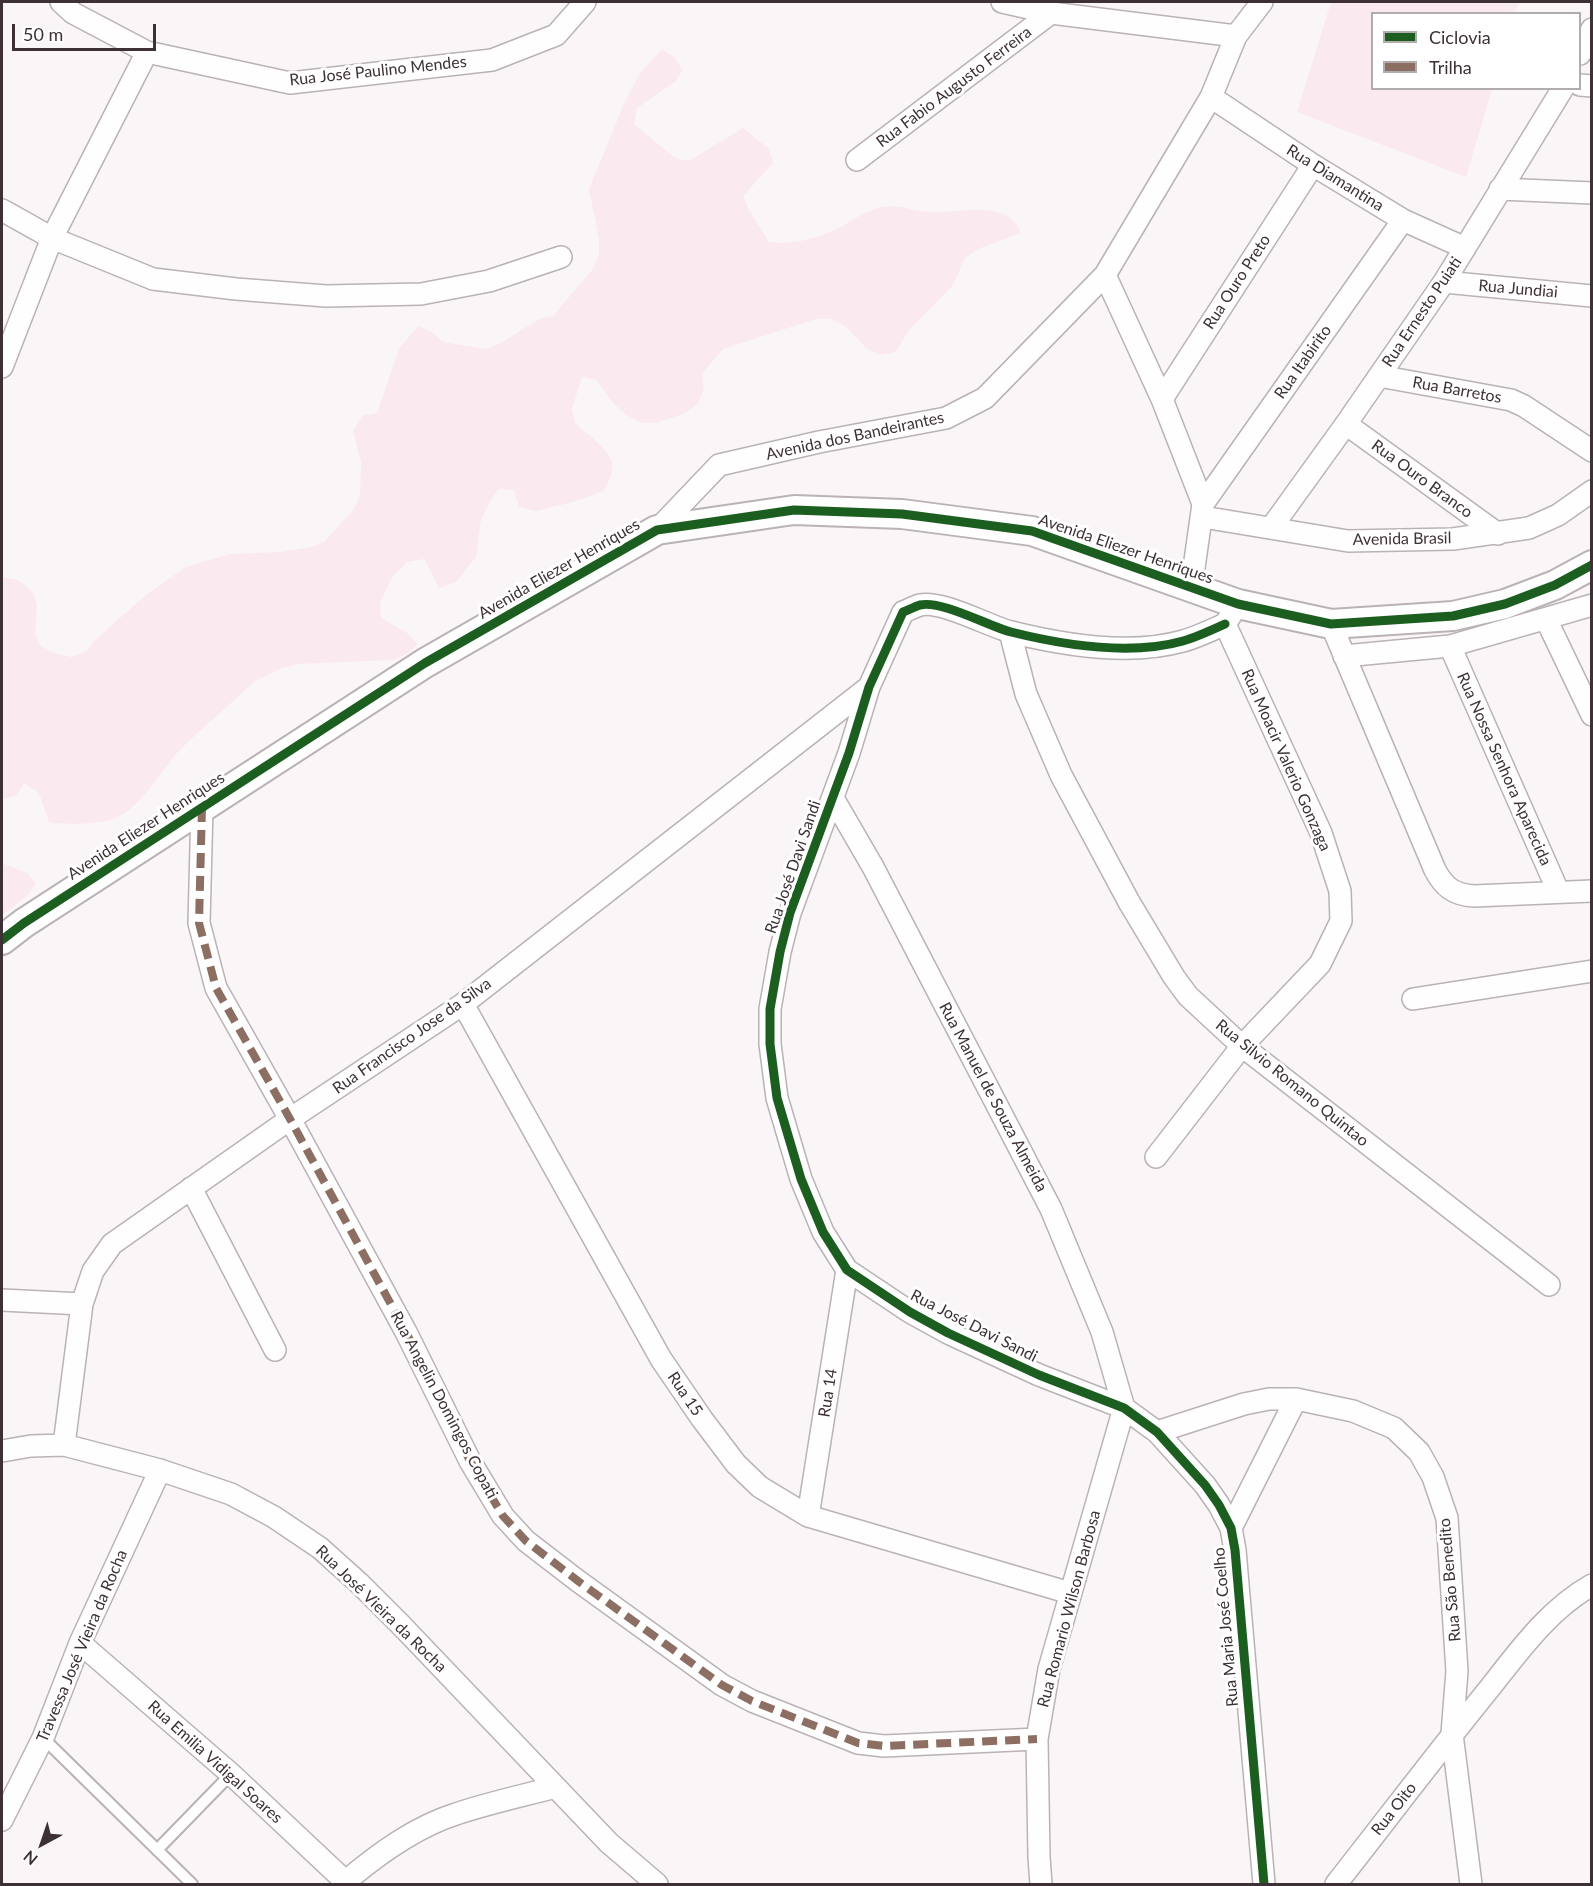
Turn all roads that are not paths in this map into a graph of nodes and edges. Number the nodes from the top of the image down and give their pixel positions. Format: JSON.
{"nodes":[{"id":1,"x":61,"y":2,"type":"edge"},
{"id":2,"x":585,"y":2,"type":"edge"},
{"id":3,"x":1002,"y":2,"type":"edge"},
{"id":4,"x":1262,"y":2,"type":"edge"},
{"id":5,"x":1051,"y":13,"type":"junction"},
{"id":6,"x":1592,"y":29,"type":"edge"},
{"id":7,"x":1236,"y":36,"type":"junction"},
{"id":8,"x":147,"y":52,"type":"junction"},
{"id":9,"x":1581,"y":52,"type":"edge"},
{"id":10,"x":1562,"y":90,"type":"edge"},
{"id":11,"x":1211,"y":98,"type":"junction"},
{"id":12,"x":857,"y":160,"type":"dead end"},
{"id":13,"x":1312,"y":165,"type":"junction"},
{"id":14,"x":1500,"y":189,"type":"junction"},
{"id":15,"x":1592,"y":193,"type":"edge"},
{"id":16,"x":2,"y":210,"type":"edge"},
{"id":17,"x":1403,"y":220,"type":"junction"},
{"id":18,"x":52,"y":238,"type":"junction"},
{"id":19,"x":1465,"y":248,"type":"junction"},
{"id":20,"x":561,"y":257,"type":"dead end"},
{"id":21,"x":1105,"y":275,"type":"junction"},
{"id":22,"x":1444,"y":282,"type":"junction"},
{"id":23,"x":1592,"y":296,"type":"edge"},
{"id":24,"x":2,"y":367,"type":"edge"},
{"id":25,"x":1379,"y":376,"type":"junction"},
{"id":26,"x":1162,"y":399,"type":"junction"},
{"id":27,"x":1346,"y":424,"type":"junction"},
{"id":28,"x":1592,"y":451,"type":"edge"},
{"id":29,"x":1592,"y":491,"type":"edge"},
{"id":30,"x":1203,"y":510,"type":"junction"},
{"id":31,"x":1271,"y":528,"type":"junction"},
{"id":32,"x":657,"y":530,"type":"junction"},
{"id":33,"x":1498,"y":534,"type":"junction"},
{"id":34,"x":1592,"y":565,"type":"edge"},
{"id":35,"x":1191,"y":589,"type":"junction"},
{"id":36,"x":1590,"y":605,"type":"edge"},
{"id":37,"x":1231,"y":614,"type":"junction"},
{"id":38,"x":1546,"y":619,"type":"junction"},
{"id":39,"x":1331,"y":624,"type":"junction"},
{"id":40,"x":1010,"y":632,"type":"junction"},
{"id":41,"x":1450,"y":646,"type":"junction"},
{"id":42,"x":1344,"y":656,"type":"junction"},
{"id":43,"x":869,"y":687,"type":"junction"},
{"id":44,"x":1592,"y":715,"type":"edge"},
{"id":45,"x":832,"y":798,"type":"junction"},
{"id":46,"x":202,"y":807,"type":"junction"},
{"id":47,"x":1558,"y":891,"type":"junction"},
{"id":48,"x":1591,"y":891,"type":"edge"},
{"id":49,"x":2,"y":940,"type":"edge"},
{"id":50,"x":1592,"y":971,"type":"edge"},
{"id":51,"x":1413,"y":999,"type":"dead end"},
{"id":52,"x":463,"y":1004,"type":"junction"},
{"id":53,"x":1242,"y":1046,"type":"junction"},
{"id":54,"x":290,"y":1119,"type":"junction"},
{"id":55,"x":1156,"y":1158,"type":"dead end"},
{"id":56,"x":191,"y":1188,"type":"junction"},
{"id":57,"x":847,"y":1270,"type":"junction"},
{"id":58,"x":1549,"y":1285,"type":"dead end"},
{"id":59,"x":2,"y":1300,"type":"edge"},
{"id":60,"x":81,"y":1305,"type":"junction"},
{"id":61,"x":275,"y":1350,"type":"dead end"},
{"id":62,"x":1296,"y":1399,"type":"junction"},
{"id":63,"x":1124,"y":1408,"type":"junction"},
{"id":64,"x":1157,"y":1432,"type":"junction"},
{"id":65,"x":64,"y":1445,"type":"junction"},
{"id":66,"x":2,"y":1451,"type":"edge"},
{"id":67,"x":160,"y":1470,"type":"junction"},
{"id":68,"x":808,"y":1516,"type":"junction"},
{"id":69,"x":1230,"y":1528,"type":"junction"},
{"id":70,"x":1592,"y":1585,"type":"edge"},
{"id":71,"x":1070,"y":1593,"type":"junction"},
{"id":72,"x":80,"y":1643,"type":"junction"},
{"id":73,"x":1452,"y":1734,"type":"junction"},
{"id":74,"x":43,"y":1738,"type":"junction"},
{"id":75,"x":1037,"y":1738,"type":"junction"},
{"id":76,"x":231,"y":1774,"type":"junction"},
{"id":77,"x":555,"y":1787,"type":"junction"},
{"id":78,"x":2,"y":1820,"type":"edge"},
{"id":79,"x":157,"y":1851,"type":"junction"},
{"id":80,"x":1039,"y":1857,"type":"junction"},
{"id":81,"x":346,"y":1883,"type":"edge"},
{"id":82,"x":192,"y":1884,"type":"edge"},
{"id":83,"x":657,"y":1884,"type":"edge"},
{"id":84,"x":1028,"y":1884,"type":"edge"},
{"id":85,"x":1041,"y":1884,"type":"edge"},
{"id":86,"x":1264,"y":1884,"type":"edge"},
{"id":87,"x":1336,"y":1884,"type":"edge"},
{"id":88,"x":1471,"y":1884,"type":"edge"}],
"edges":[{"from":1,"to":8,"type":"street","name":"Rua José Paulino Mendes"},
{"from":2,"to":8,"type":"street","name":"Rua José Paulino Mendes"},
{"from":3,"to":5,"type":"street"},
{"from":4,"to":7,"type":"street","name":"Avenida dos Bandeirantes"},
{"from":5,"to":7,"type":"street"},
{"from":5,"to":12,"type":"street","name":"Rua Fabio Augusto Ferreira"},
{"from":6,"to":9,"type":"street"},
{"from":7,"to":11,"type":"street","name":"Avenida dos Bandeirantes"},
{"from":8,"to":18,"type":"street"},
{"from":10,"to":14,"type":"street","name":"Rua Ernesto Puiati"},
{"from":11,"to":13,"type":"street","name":"Rua Diamantina"},
{"from":11,"to":21,"type":"street","name":"Avenida dos Bandeirantes"},
{"from":13,"to":17,"type":"street","name":"Rua Diamantina"},
{"from":13,"to":26,"type":"street","name":"Rua Ouro Preto"},
{"from":14,"to":15,"type":"street"},
{"from":14,"to":19,"type":"street","name":"Rua Ernesto Puiati"},
{"from":16,"to":18,"type":"street"},
{"from":17,"to":19,"type":"street","name":"Rua Diamantina"},
{"from":17,"to":30,"type":"street","name":"Rua Itabirito"},
{"from":18,"to":20,"type":"street"},
{"from":18,"to":24,"type":"street"},
{"from":19,"to":22,"type":"street","name":"Rua Ernesto Puiati"},
{"from":21,"to":26,"type":"street"},
{"from":21,"to":32,"type":"street","name":"Avenida dos Bandeirantes"},
{"from":22,"to":23,"type":"street","name":"Rua Jundiai"},
{"from":22,"to":25,"type":"street","name":"Rua Ernesto Puiati"},
{"from":25,"to":27,"type":"street","name":"Rua Ernesto Puiati"},
{"from":25,"to":28,"type":"street","name":"Rua Barretos"},
{"from":26,"to":30,"type":"street"},
{"from":27,"to":31,"type":"street","name":"Rua Ernesto Puiati"},
{"from":27,"to":33,"type":"street","name":"Rua Ouro Branco"},
{"from":29,"to":33,"type":"street","name":"Avenida Brasil"},
{"from":30,"to":31,"type":"street","name":"Avenida Brasil"},
{"from":30,"to":35,"type":"street"},
{"from":31,"to":33,"type":"street","name":"Avenida Brasil"},
{"from":32,"to":35,"type":"street","name":"Avenida Eliezer Henriques"},
{"from":32,"to":46,"type":"street","name":"Avenida Eliezer Henriques"},
{"from":34,"to":39,"type":"street","name":"Avenida Eliezer Henriques"},
{"from":35,"to":37,"type":"street","name":"Avenida Eliezer Henriques"},
{"from":36,"to":38,"type":"street"},
{"from":37,"to":39,"type":"street","name":"Avenida Eliezer Henriques"},
{"from":37,"to":40,"type":"street"},
{"from":37,"to":53,"type":"street","name":"Rua Moacir Valerio Gonzaga"},
{"from":38,"to":41,"type":"street"},
{"from":38,"to":44,"type":"street"},
{"from":39,"to":42,"type":"street"},
{"from":40,"to":43,"type":"street","name":"Rua José Davi Sandi"},
{"from":40,"to":53,"type":"street","name":"Rua Silvio Romano Quintao"},
{"from":41,"to":42,"type":"street"},
{"from":41,"to":47,"type":"street","name":"Rua Nossa Senhora Aparecida"},
{"from":42,"to":47,"type":"street"},
{"from":43,"to":45,"type":"street","name":"Rua José Davi Sandi"},
{"from":43,"to":52,"type":"street","name":"Rua Francisco Jose da Silva"},
{"from":45,"to":57,"type":"street","name":"Rua José Davi Sandi"},
{"from":45,"to":63,"type":"street","name":"Rua Manuel de Souza Almeida"},
{"from":46,"to":49,"type":"street","name":"Avenida Eliezer Henriques"},
{"from":46,"to":54,"type":"street","name":"Rua Angelin Domingos Copati"},
{"from":47,"to":48,"type":"street"},
{"from":50,"to":51,"type":"street"},
{"from":52,"to":54,"type":"street","name":"Rua Francisco Jose da Silva"},
{"from":52,"to":68,"type":"street","name":"Rua 15"},
{"from":53,"to":55,"type":"street"},
{"from":53,"to":58,"type":"street","name":"Rua Silvio Romano Quintao"},
{"from":54,"to":56,"type":"street","name":"Rua Francisco Jose da Silva"},
{"from":54,"to":75,"type":"street","name":"Rua Angelin Domingos Copati"},
{"from":56,"to":60,"type":"street","name":"Rua Francisco Jose da Silva"},
{"from":56,"to":61,"type":"street"},
{"from":57,"to":63,"type":"street","name":"Rua José Davi Sandi"},
{"from":57,"to":68,"type":"street","name":"Rua 14"},
{"from":59,"to":60,"type":"street"},
{"from":60,"to":65,"type":"street","name":"Rua Francisco Jose da Silva"},
{"from":62,"to":64,"type":"street","name":"Rua São Benedito"},
{"from":62,"to":69,"type":"street"},
{"from":62,"to":73,"type":"street","name":"Rua São Benedito"},
{"from":63,"to":64,"type":"street","name":"Rua Maria José Coelho"},
{"from":63,"to":71,"type":"street","name":"Rua Romario Wilson Barbosa"},
{"from":64,"to":69,"type":"street","name":"Rua Maria José Coelho"},
{"from":65,"to":66,"type":"street","name":"Rua José Vieira da Rocha"},
{"from":65,"to":67,"type":"street","name":"Rua José Vieira da Rocha"},
{"from":67,"to":72,"type":"street","name":"Travessa José Vieira da Rocha"},
{"from":67,"to":77,"type":"street","name":"Rua José Vieira da Rocha"},
{"from":68,"to":71,"type":"street","name":"Rua 15"},
{"from":69,"to":86,"type":"street","name":"Rua Maria José Coelho"},
{"from":70,"to":73,"type":"street","name":"Rua Oito"},
{"from":71,"to":75,"type":"street","name":"Rua Romario Wilson Barbosa"},
{"from":72,"to":74,"type":"street","name":"Travessa José Vieira da Rocha"},
{"from":72,"to":76,"type":"street","name":"Rua Emilia Vidigal Soares"},
{"from":73,"to":87,"type":"street","name":"Rua Oito"},
{"from":73,"to":88,"type":"street","name":"Rua São Benedito"},
{"from":74,"to":78,"type":"street","name":"Travessa José Vieira da Rocha"},
{"from":74,"to":79,"type":"lane"},
{"from":75,"to":80,"type":"street","name":"Rua Romario Wilson Barbosa"},
{"from":76,"to":79,"type":"lane"},
{"from":76,"to":81,"type":"street","name":"Rua Emilia Vidigal Soares"},
{"from":77,"to":81,"type":"street"},
{"from":77,"to":83,"type":"street","name":"Rua José Vieira da Rocha"},
{"from":79,"to":82,"type":"lane"},
{"from":80,"to":84,"type":"street"},
{"from":80,"to":85,"type":"street","name":"Rua Romario Wilson Barbosa"}]}
